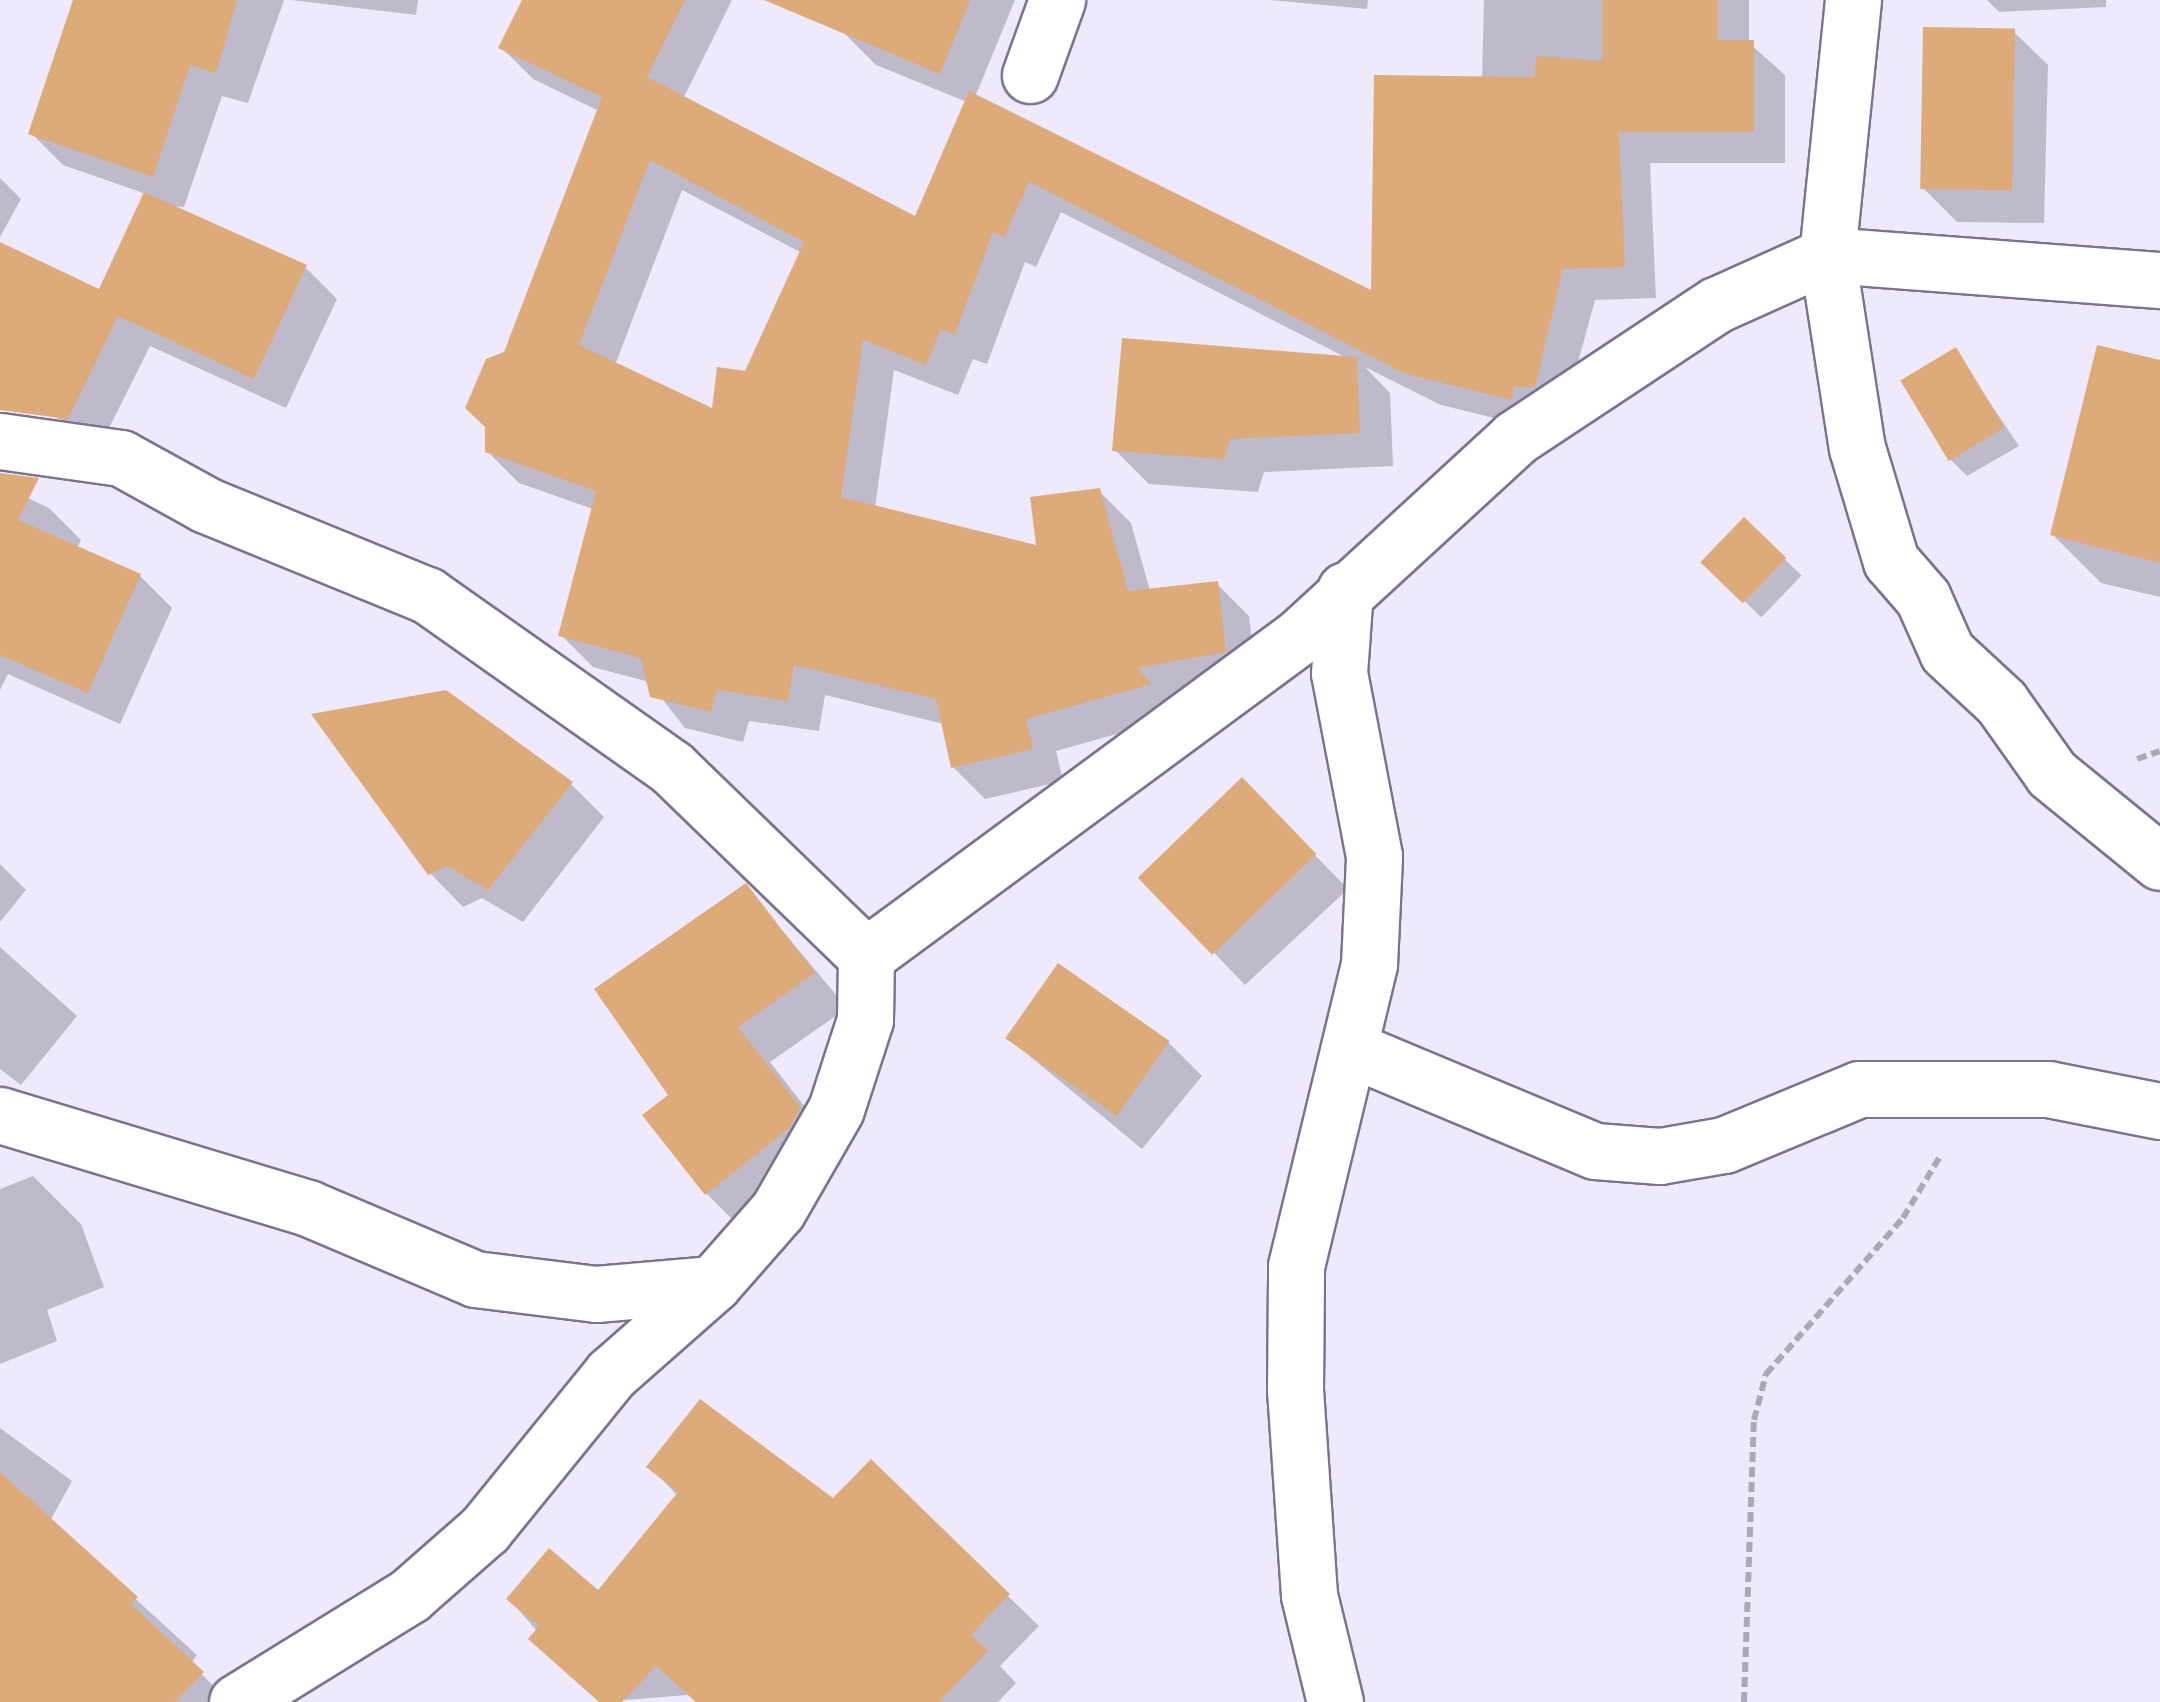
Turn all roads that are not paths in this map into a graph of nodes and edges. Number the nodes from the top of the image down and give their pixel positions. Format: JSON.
{"nodes":[{"id":1,"x":1057,"y":0,"type":"edge"},
{"id":2,"x":1854,"y":0,"type":"edge"},
{"id":3,"x":1030,"y":75,"type":"dead end"},
{"id":4,"x":1828,"y":256,"type":"junction"},
{"id":5,"x":2160,"y":280,"type":"edge"},
{"id":6,"x":0,"y":441,"type":"edge"},
{"id":7,"x":1345,"y":590,"type":"junction"},
{"id":8,"x":2160,"y":862,"type":"edge"},
{"id":9,"x":866,"y":956,"type":"junction"},
{"id":10,"x":1351,"y":1049,"type":"junction"},
{"id":11,"x":2160,"y":1111,"type":"edge"},
{"id":12,"x":0,"y":1115,"type":"edge"},
{"id":13,"x":713,"y":1284,"type":"junction"},
{"id":14,"x":237,"y":1702,"type":"edge"},
{"id":15,"x":1335,"y":1702,"type":"edge"}],
"edges":[{"from":1,"to":3,"type":"street"},
{"from":2,"to":4,"type":"street"},
{"from":4,"to":5,"type":"street"},
{"from":4,"to":7,"type":"street"},
{"from":4,"to":8,"type":"street"},
{"from":6,"to":9,"type":"street"},
{"from":7,"to":9,"type":"street"},
{"from":7,"to":10,"type":"street"},
{"from":9,"to":13,"type":"street"},
{"from":10,"to":11,"type":"street"},
{"from":10,"to":15,"type":"street"},
{"from":12,"to":13,"type":"street"},
{"from":13,"to":14,"type":"street"}]}
